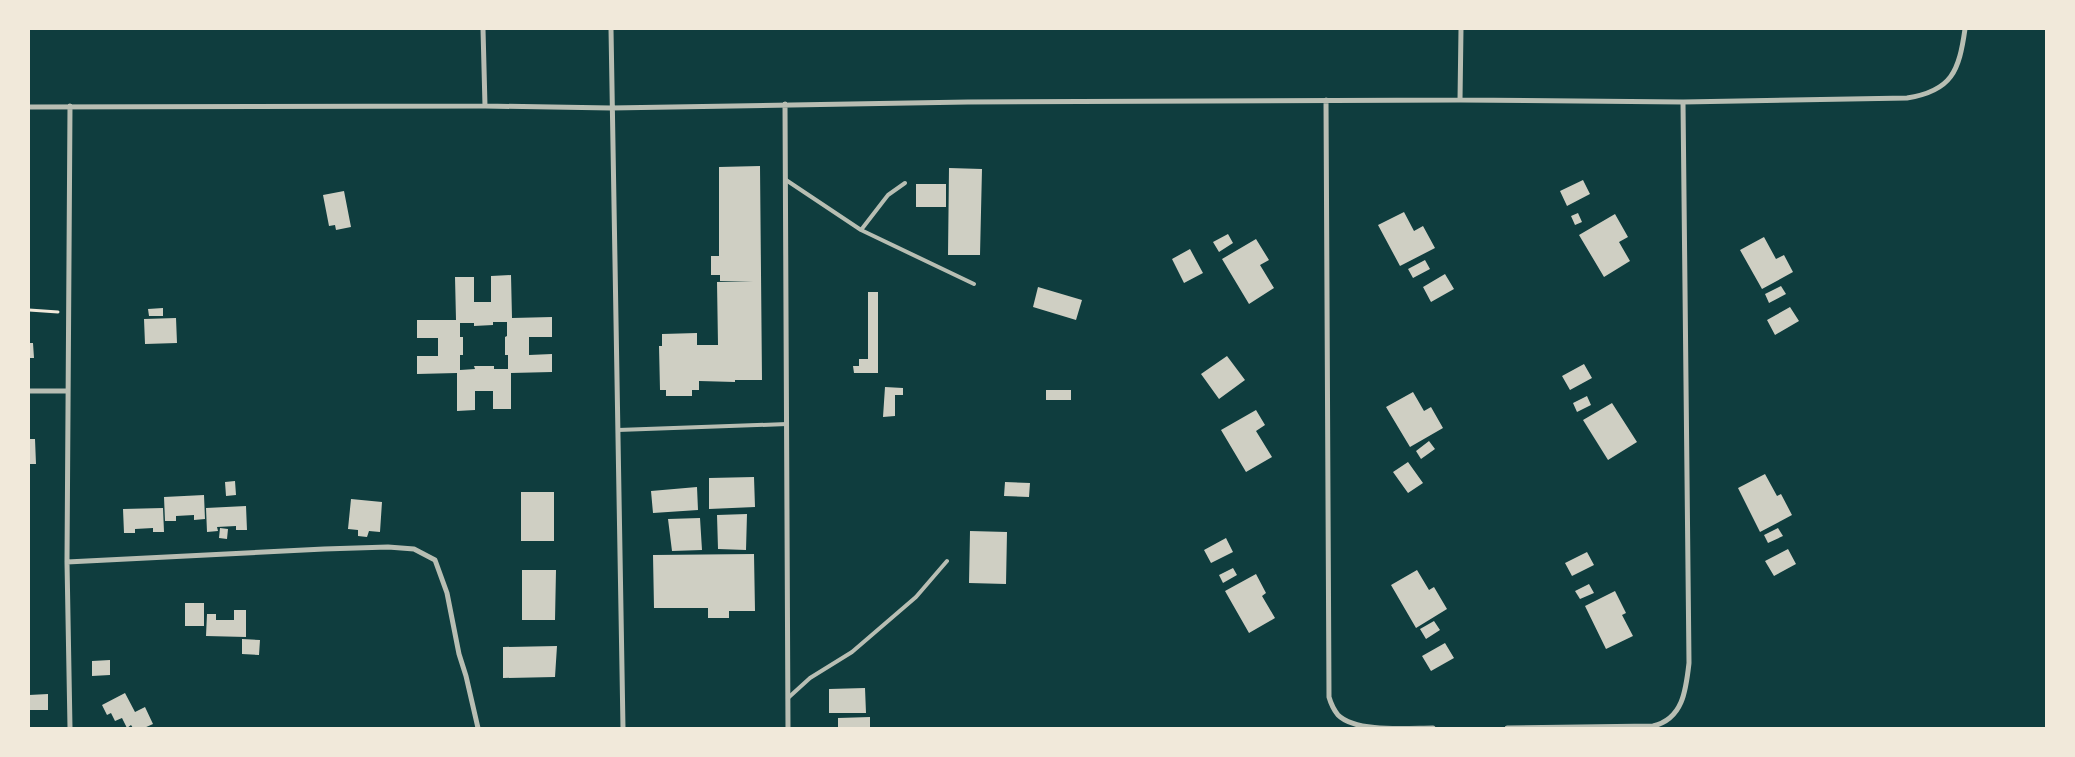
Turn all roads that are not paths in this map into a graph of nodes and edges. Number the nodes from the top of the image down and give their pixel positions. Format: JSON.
{"nodes":[{"id":1,"x":483,"y":29,"type":"edge"},
{"id":2,"x":611,"y":29,"type":"edge"},
{"id":3,"x":1461,"y":29,"type":"edge"},
{"id":4,"x":1965,"y":29,"type":"edge"},
{"id":5,"x":1326,"y":100,"type":"junction"},
{"id":6,"x":1460,"y":100,"type":"junction"},
{"id":7,"x":1683,"y":102,"type":"junction"},
{"id":8,"x":785,"y":104,"type":"junction"},
{"id":9,"x":70,"y":106,"type":"junction"},
{"id":10,"x":485,"y":106,"type":"junction"},
{"id":11,"x":29,"y":107,"type":"edge"},
{"id":12,"x":611,"y":108,"type":"junction"},
{"id":13,"x":786,"y":180,"type":"junction"},
{"id":14,"x":905,"y":183,"type":"dead end"},
{"id":15,"x":861,"y":230,"type":"junction"},
{"id":16,"x":974,"y":284,"type":"dead end"},
{"id":17,"x":29,"y":391,"type":"edge"},
{"id":18,"x":68,"y":391,"type":"junction"},
{"id":19,"x":787,"y":424,"type":"junction"},
{"id":20,"x":618,"y":430,"type":"junction"},
{"id":21,"x":947,"y":561,"type":"dead end"},
{"id":22,"x":67,"y":562,"type":"junction"},
{"id":23,"x":788,"y":698,"type":"junction"},
{"id":24,"x":70,"y":728,"type":"edge"},
{"id":25,"x":478,"y":728,"type":"edge"},
{"id":26,"x":623,"y":728,"type":"edge"},
{"id":27,"x":788,"y":728,"type":"edge"},
{"id":28,"x":1434,"y":728,"type":"edge"},
{"id":29,"x":1507,"y":728,"type":"edge"}],
"edges":[{"from":1,"to":10,"type":"street"},
{"from":2,"to":12,"type":"street"},
{"from":3,"to":6,"type":"street"},
{"from":4,"to":7,"type":"street"},
{"from":5,"to":6,"type":"street"},
{"from":5,"to":8,"type":"street"},
{"from":5,"to":28,"type":"street"},
{"from":6,"to":7,"type":"street"},
{"from":7,"to":29,"type":"street"},
{"from":8,"to":12,"type":"street"},
{"from":8,"to":13,"type":"street"},
{"from":9,"to":10,"type":"street"},
{"from":9,"to":11,"type":"street"},
{"from":9,"to":18,"type":"street"},
{"from":10,"to":12,"type":"street"},
{"from":12,"to":20,"type":"street"},
{"from":13,"to":15,"type":"lane"},
{"from":13,"to":19,"type":"street"},
{"from":14,"to":15,"type":"lane"},
{"from":15,"to":16,"type":"lane"},
{"from":17,"to":18,"type":"street"},
{"from":18,"to":22,"type":"street"},
{"from":19,"to":20,"type":"lane"},
{"from":19,"to":23,"type":"street"},
{"from":20,"to":26,"type":"street"},
{"from":21,"to":23,"type":"lane"},
{"from":22,"to":24,"type":"street"},
{"from":22,"to":25,"type":"street"},
{"from":23,"to":27,"type":"street"}]}
